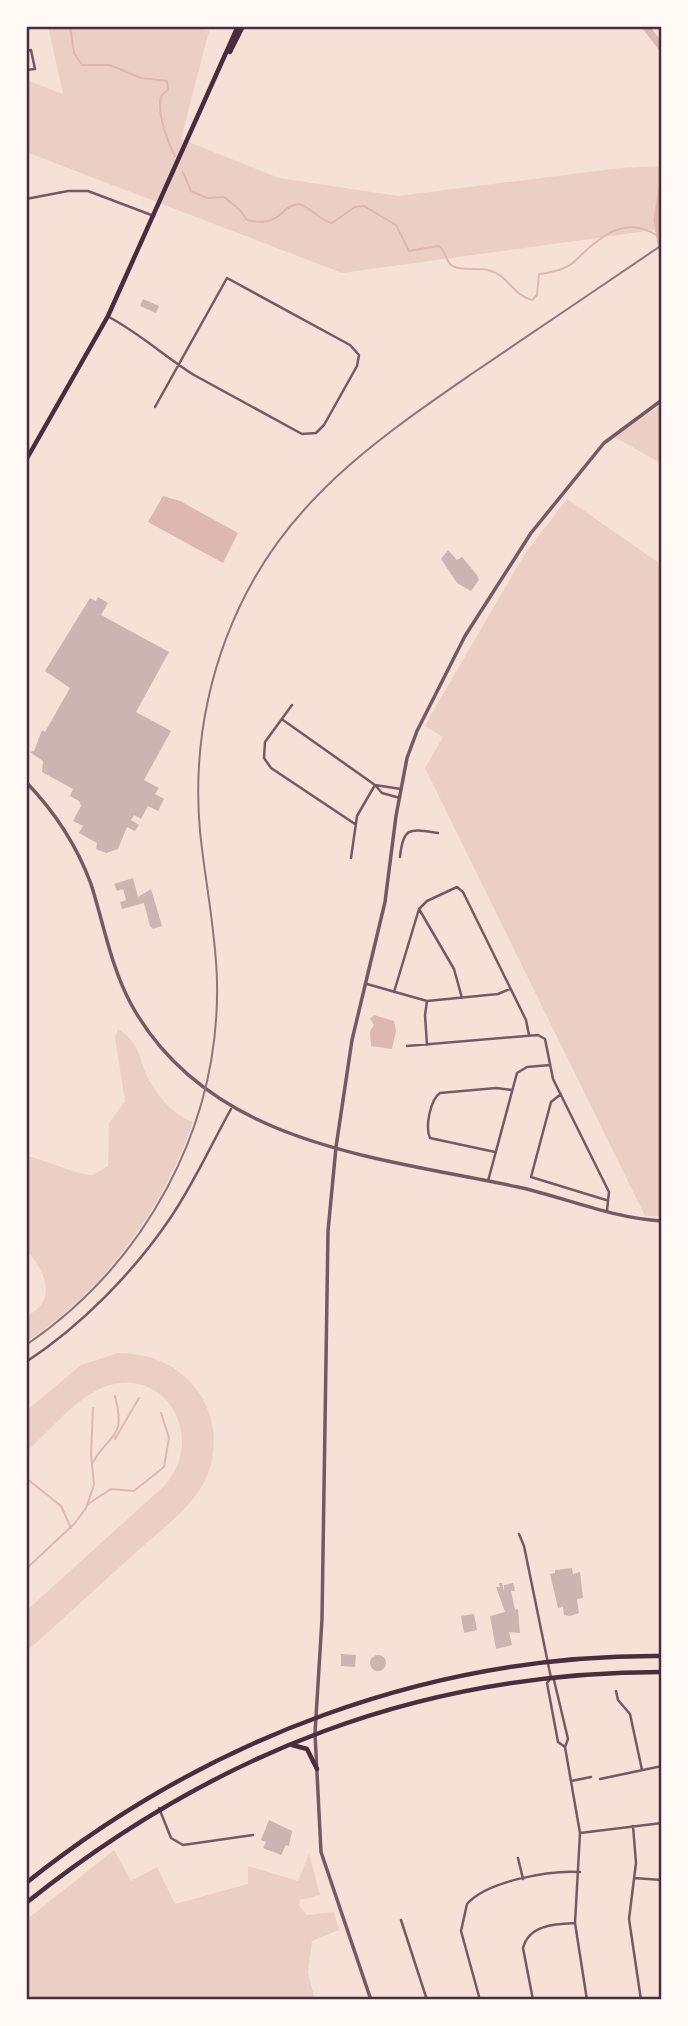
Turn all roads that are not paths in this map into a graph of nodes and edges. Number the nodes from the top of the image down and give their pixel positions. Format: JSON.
{"nodes":[{"id":1,"x":238,"y":26,"type":"edge"},
{"id":2,"x":243,"y":26,"type":"edge"},
{"id":3,"x":26,"y":51,"type":"edge"},
{"id":4,"x":26,"y":70,"type":"edge"},
{"id":5,"x":216,"y":80,"type":"junction"},
{"id":6,"x":26,"y":199,"type":"edge"},
{"id":7,"x":154,"y":216,"type":"junction"},
{"id":8,"x":108,"y":316,"type":"junction"},
{"id":9,"x":179,"y":364,"type":"junction"},
{"id":10,"x":662,"y":400,"type":"edge"},
{"id":11,"x":155,"y":407,"type":"dead end"},
{"id":12,"x":26,"y":460,"type":"edge"},
{"id":13,"x":292,"y":705,"type":"dead end"},
{"id":14,"x":283,"y":720,"type":"junction"},
{"id":15,"x":26,"y":782,"type":"edge"},
{"id":16,"x":375,"y":785,"type":"junction"},
{"id":17,"x":401,"y":789,"type":"junction"},
{"id":18,"x":400,"y":798,"type":"junction"},
{"id":19,"x":355,"y":824,"type":"junction"},
{"id":20,"x":438,"y":833,"type":"dead end"},
{"id":21,"x":393,"y":834,"type":"junction"},
{"id":22,"x":403,"y":835,"type":"junction"},
{"id":23,"x":400,"y":857,"type":"dead end"},
{"id":24,"x":351,"y":858,"type":"dead end"},
{"id":25,"x":419,"y":909,"type":"junction"},
{"id":26,"x":364,"y":984,"type":"junction"},
{"id":27,"x":510,"y":989,"type":"junction"},
{"id":28,"x":394,"y":992,"type":"junction"},
{"id":29,"x":462,"y":998,"type":"junction"},
{"id":30,"x":427,"y":1001,"type":"junction"},
{"id":31,"x":530,"y":1036,"type":"junction"},
{"id":32,"x":427,"y":1045,"type":"junction"},
{"id":33,"x":407,"y":1046,"type":"dead end"},
{"id":34,"x":551,"y":1065,"type":"junction"},
{"id":35,"x":512,"y":1090,"type":"junction"},
{"id":36,"x":561,"y":1094,"type":"junction"},
{"id":37,"x":231,"y":1109,"type":"junction"},
{"id":38,"x":336,"y":1147,"type":"junction"},
{"id":39,"x":495,"y":1152,"type":"junction"},
{"id":40,"x":488,"y":1181,"type":"junction"},
{"id":41,"x":606,"y":1200,"type":"junction"},
{"id":42,"x":600,"y":1211,"type":"junction"},
{"id":43,"x":606,"y":1213,"type":"junction"},
{"id":44,"x":662,"y":1221,"type":"edge"},
{"id":45,"x":26,"y":1362,"type":"edge"},
{"id":46,"x":519,"y":1534,"type":"dead end"},
{"id":47,"x":662,"y":1656,"type":"edge"},
{"id":48,"x":549,"y":1662,"type":"junction"},
{"id":49,"x":661,"y":1672,"type":"edge"},
{"id":50,"x":551,"y":1678,"type":"junction"},
{"id":51,"x":662,"y":1688,"type":"edge"},
{"id":52,"x":616,"y":1691,"type":"dead end"},
{"id":53,"x":316,"y":1717,"type":"junction"},
{"id":54,"x":315,"y":1734,"type":"junction"},
{"id":55,"x":284,"y":1746,"type":"junction"},
{"id":56,"x":565,"y":1747,"type":"junction"},
{"id":57,"x":662,"y":1766,"type":"edge"},
{"id":58,"x":317,"y":1769,"type":"junction"},
{"id":59,"x":642,"y":1770,"type":"junction"},
{"id":60,"x":591,"y":1777,"type":"dead end"},
{"id":61,"x":600,"y":1779,"type":"dead end"},
{"id":62,"x":570,"y":1781,"type":"junction"},
{"id":63,"x":159,"y":1808,"type":"junction"},
{"id":64,"x":662,"y":1822,"type":"edge"},
{"id":65,"x":633,"y":1826,"type":"junction"},
{"id":66,"x":580,"y":1833,"type":"junction"},
{"id":67,"x":253,"y":1835,"type":"dead end"},
{"id":68,"x":518,"y":1858,"type":"dead end"},
{"id":69,"x":580,"y":1872,"type":"junction"},
{"id":70,"x":634,"y":1878,"type":"junction"},
{"id":71,"x":523,"y":1880,"type":"junction"},
{"id":72,"x":662,"y":1880,"type":"edge"},
{"id":73,"x":26,"y":1883,"type":"edge"},
{"id":74,"x":26,"y":1903,"type":"edge"},
{"id":75,"x":401,"y":1920,"type":"dead end"},
{"id":76,"x":575,"y":1923,"type":"junction"},
{"id":77,"x":371,"y":2000,"type":"edge"},
{"id":78,"x":427,"y":2000,"type":"edge"},
{"id":79,"x":480,"y":2000,"type":"edge"},
{"id":80,"x":533,"y":2000,"type":"edge"},
{"id":81,"x":587,"y":2000,"type":"edge"},
{"id":82,"x":641,"y":2000,"type":"edge"}],
"edges":[{"from":1,"to":5,"type":"main road"},
{"from":2,"to":5,"type":"main road"},
{"from":3,"to":4,"type":"street"},
{"from":5,"to":7,"type":"main road"},
{"from":6,"to":7,"type":"street"},
{"from":7,"to":8,"type":"main road"},
{"from":8,"to":9,"type":"street"},
{"from":8,"to":12,"type":"main road"},
{"from":9,"to":9,"type":"street"},
{"from":9,"to":11,"type":"street"},
{"from":10,"to":17,"type":"street"},
{"from":13,"to":14,"type":"street"},
{"from":14,"to":16,"type":"street"},
{"from":14,"to":19,"type":"street"},
{"from":15,"to":37,"type":"street"},
{"from":16,"to":17,"type":"street"},
{"from":16,"to":18,"type":"street"},
{"from":16,"to":19,"type":"street"},
{"from":17,"to":18,"type":"street"},
{"from":18,"to":21,"type":"street"},
{"from":19,"to":24,"type":"street"},
{"from":20,"to":22,"type":"street"},
{"from":21,"to":22,"type":"street"},
{"from":21,"to":26,"type":"street"},
{"from":22,"to":23,"type":"street"},
{"from":25,"to":27,"type":"street"},
{"from":25,"to":28,"type":"street"},
{"from":25,"to":29,"type":"street"},
{"from":26,"to":28,"type":"street"},
{"from":26,"to":38,"type":"street"},
{"from":27,"to":29,"type":"street"},
{"from":27,"to":31,"type":"street"},
{"from":28,"to":30,"type":"street"},
{"from":29,"to":30,"type":"street"},
{"from":30,"to":32,"type":"street"},
{"from":31,"to":32,"type":"street"},
{"from":31,"to":34,"type":"street"},
{"from":32,"to":33,"type":"street"},
{"from":34,"to":35,"type":"street"},
{"from":34,"to":36,"type":"street"},
{"from":35,"to":39,"type":"street"},
{"from":35,"to":39,"type":"street"},
{"from":36,"to":41,"type":"street"},
{"from":36,"to":41,"type":"street"},
{"from":37,"to":38,"type":"street"},
{"from":37,"to":45,"type":"street"},
{"from":38,"to":40,"type":"street"},
{"from":38,"to":53,"type":"street"},
{"from":39,"to":40,"type":"street"},
{"from":40,"to":42,"type":"street"},
{"from":41,"to":42,"type":"street"},
{"from":41,"to":43,"type":"street"},
{"from":42,"to":43,"type":"street"},
{"from":43,"to":44,"type":"street"},
{"from":46,"to":48,"type":"street"},
{"from":47,"to":48,"type":"main road"},
{"from":48,"to":50,"type":"street"},
{"from":48,"to":53,"type":"main road"},
{"from":49,"to":50,"type":"main road"},
{"from":49,"to":51,"type":"street"},
{"from":50,"to":54,"type":"main road"},
{"from":50,"to":56,"type":"street"},
{"from":50,"to":56,"type":"street"},
{"from":52,"to":59,"type":"street"},
{"from":53,"to":54,"type":"street"},
{"from":53,"to":73,"type":"main road"},
{"from":54,"to":55,"type":"main road"},
{"from":54,"to":58,"type":"street"},
{"from":55,"to":58,"type":"main road"},
{"from":55,"to":63,"type":"main road"},
{"from":56,"to":62,"type":"street"},
{"from":57,"to":59,"type":"street"},
{"from":58,"to":77,"type":"street"},
{"from":59,"to":61,"type":"street"},
{"from":60,"to":62,"type":"street"},
{"from":62,"to":66,"type":"street"},
{"from":63,"to":67,"type":"street"},
{"from":63,"to":74,"type":"main road"},
{"from":64,"to":65,"type":"street"},
{"from":65,"to":66,"type":"street"},
{"from":65,"to":70,"type":"street"},
{"from":66,"to":69,"type":"street"},
{"from":68,"to":71,"type":"street"},
{"from":69,"to":71,"type":"street"},
{"from":69,"to":76,"type":"street"},
{"from":70,"to":72,"type":"street"},
{"from":70,"to":82,"type":"street"},
{"from":71,"to":79,"type":"street"},
{"from":75,"to":78,"type":"street"},
{"from":76,"to":80,"type":"street"},
{"from":76,"to":81,"type":"street"}]}
